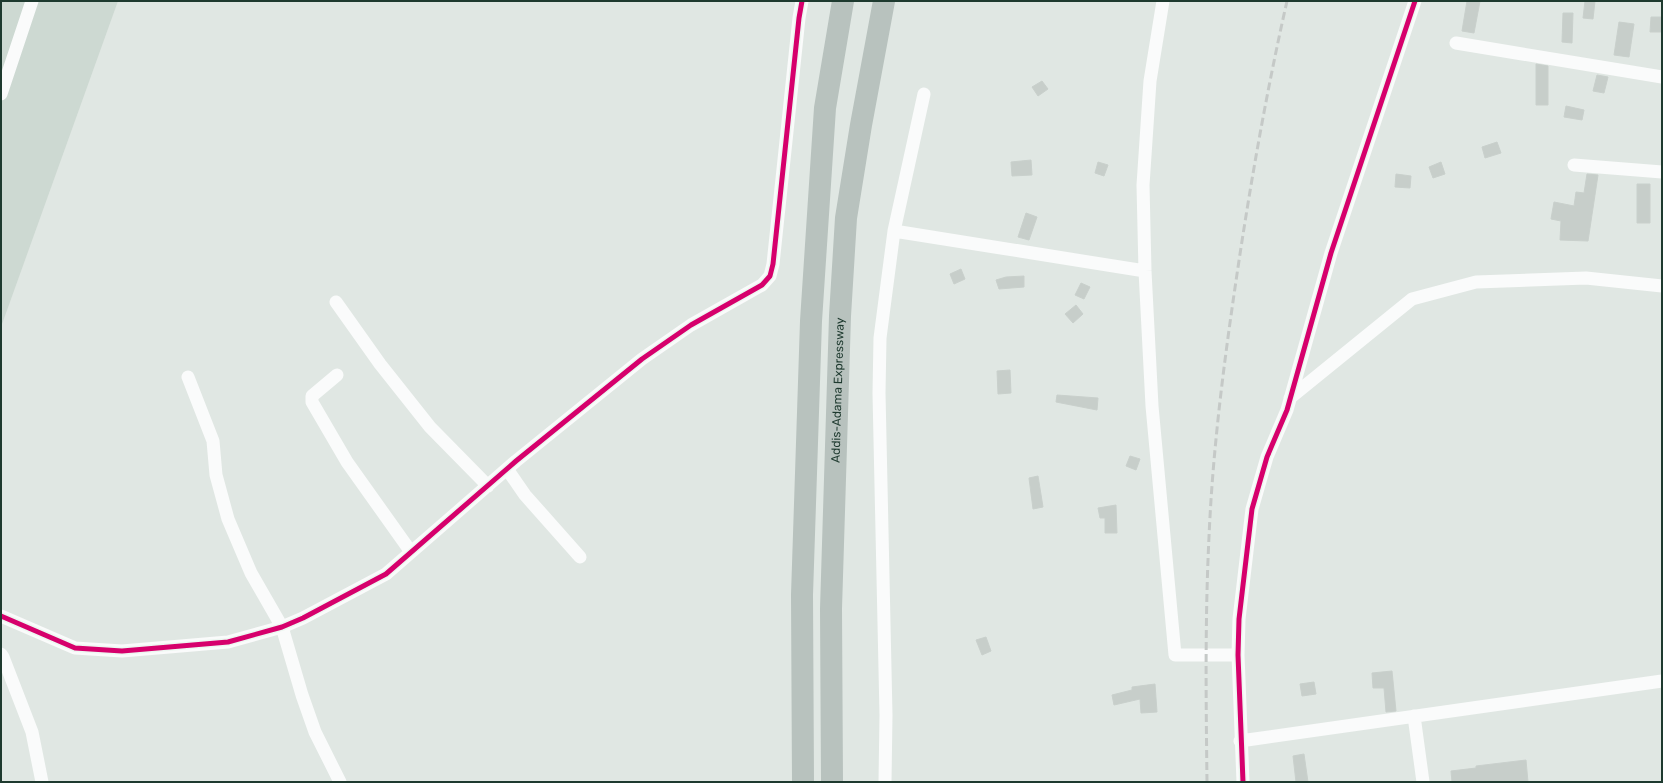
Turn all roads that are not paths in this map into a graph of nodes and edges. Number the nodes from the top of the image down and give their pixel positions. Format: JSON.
{"nodes":[{"id":1,"x":32,"y":1,"type":"edge"},
{"id":2,"x":802,"y":1,"type":"edge"},
{"id":3,"x":843,"y":1,"type":"edge"},
{"id":4,"x":884,"y":1,"type":"edge"},
{"id":5,"x":1164,"y":1,"type":"edge"},
{"id":6,"x":1415,"y":1,"type":"edge"},
{"id":7,"x":1456,"y":43,"type":"dead end"},
{"id":8,"x":1662,"y":77,"type":"edge"},
{"id":9,"x":1,"y":94,"type":"edge"},
{"id":10,"x":924,"y":94,"type":"dead end"},
{"id":11,"x":1574,"y":165,"type":"dead end"},
{"id":12,"x":1662,"y":172,"type":"edge"},
{"id":13,"x":894,"y":231,"type":"junction"},
{"id":14,"x":1145,"y":272,"type":"junction"},
{"id":15,"x":1662,"y":286,"type":"edge"},
{"id":16,"x":336,"y":302,"type":"dead end"},
{"id":17,"x":337,"y":375,"type":"dead end"},
{"id":18,"x":188,"y":377,"type":"dead end"},
{"id":19,"x":1290,"y":398,"type":"junction"},
{"id":20,"x":507,"y":469,"type":"junction"},
{"id":21,"x":488,"y":486,"type":"junction"},
{"id":22,"x":411,"y":552,"type":"junction"},
{"id":23,"x":580,"y":557,"type":"dead end"},
{"id":24,"x":1,"y":616,"type":"edge"},
{"id":25,"x":282,"y":627,"type":"junction"},
{"id":26,"x":1,"y":654,"type":"edge"},
{"id":27,"x":1238,"y":655,"type":"junction"},
{"id":28,"x":1662,"y":681,"type":"edge"},
{"id":29,"x":1414,"y":716,"type":"junction"},
{"id":30,"x":1240,"y":741,"type":"junction"},
{"id":31,"x":42,"y":782,"type":"edge"},
{"id":32,"x":340,"y":782,"type":"edge"},
{"id":33,"x":803,"y":782,"type":"edge"},
{"id":34,"x":832,"y":782,"type":"edge"},
{"id":35,"x":885,"y":782,"type":"edge"},
{"id":36,"x":1243,"y":782,"type":"edge"},
{"id":37,"x":1423,"y":782,"type":"edge"}],
"edges":[{"from":1,"to":9,"type":"street"},
{"from":2,"to":20,"type":"street"},
{"from":3,"to":33,"type":"highway"},
{"from":4,"to":34,"type":"highway","name":"Addis-Adama Expressway"},
{"from":5,"to":14,"type":"street"},
{"from":6,"to":19,"type":"street"},
{"from":7,"to":8,"type":"street"},
{"from":10,"to":13,"type":"street"},
{"from":11,"to":12,"type":"street"},
{"from":13,"to":14,"type":"street"},
{"from":13,"to":35,"type":"street"},
{"from":14,"to":27,"type":"street"},
{"from":15,"to":19,"type":"street"},
{"from":16,"to":21,"type":"street"},
{"from":17,"to":22,"type":"street"},
{"from":18,"to":25,"type":"street"},
{"from":19,"to":27,"type":"street"},
{"from":20,"to":21,"type":"street"},
{"from":20,"to":23,"type":"street"},
{"from":21,"to":22,"type":"street"},
{"from":22,"to":25,"type":"street"},
{"from":24,"to":25,"type":"street"},
{"from":25,"to":32,"type":"street"},
{"from":26,"to":31,"type":"street"},
{"from":27,"to":30,"type":"street"},
{"from":28,"to":29,"type":"street"},
{"from":29,"to":30,"type":"street"},
{"from":29,"to":37,"type":"street"},
{"from":30,"to":36,"type":"street"}]}
